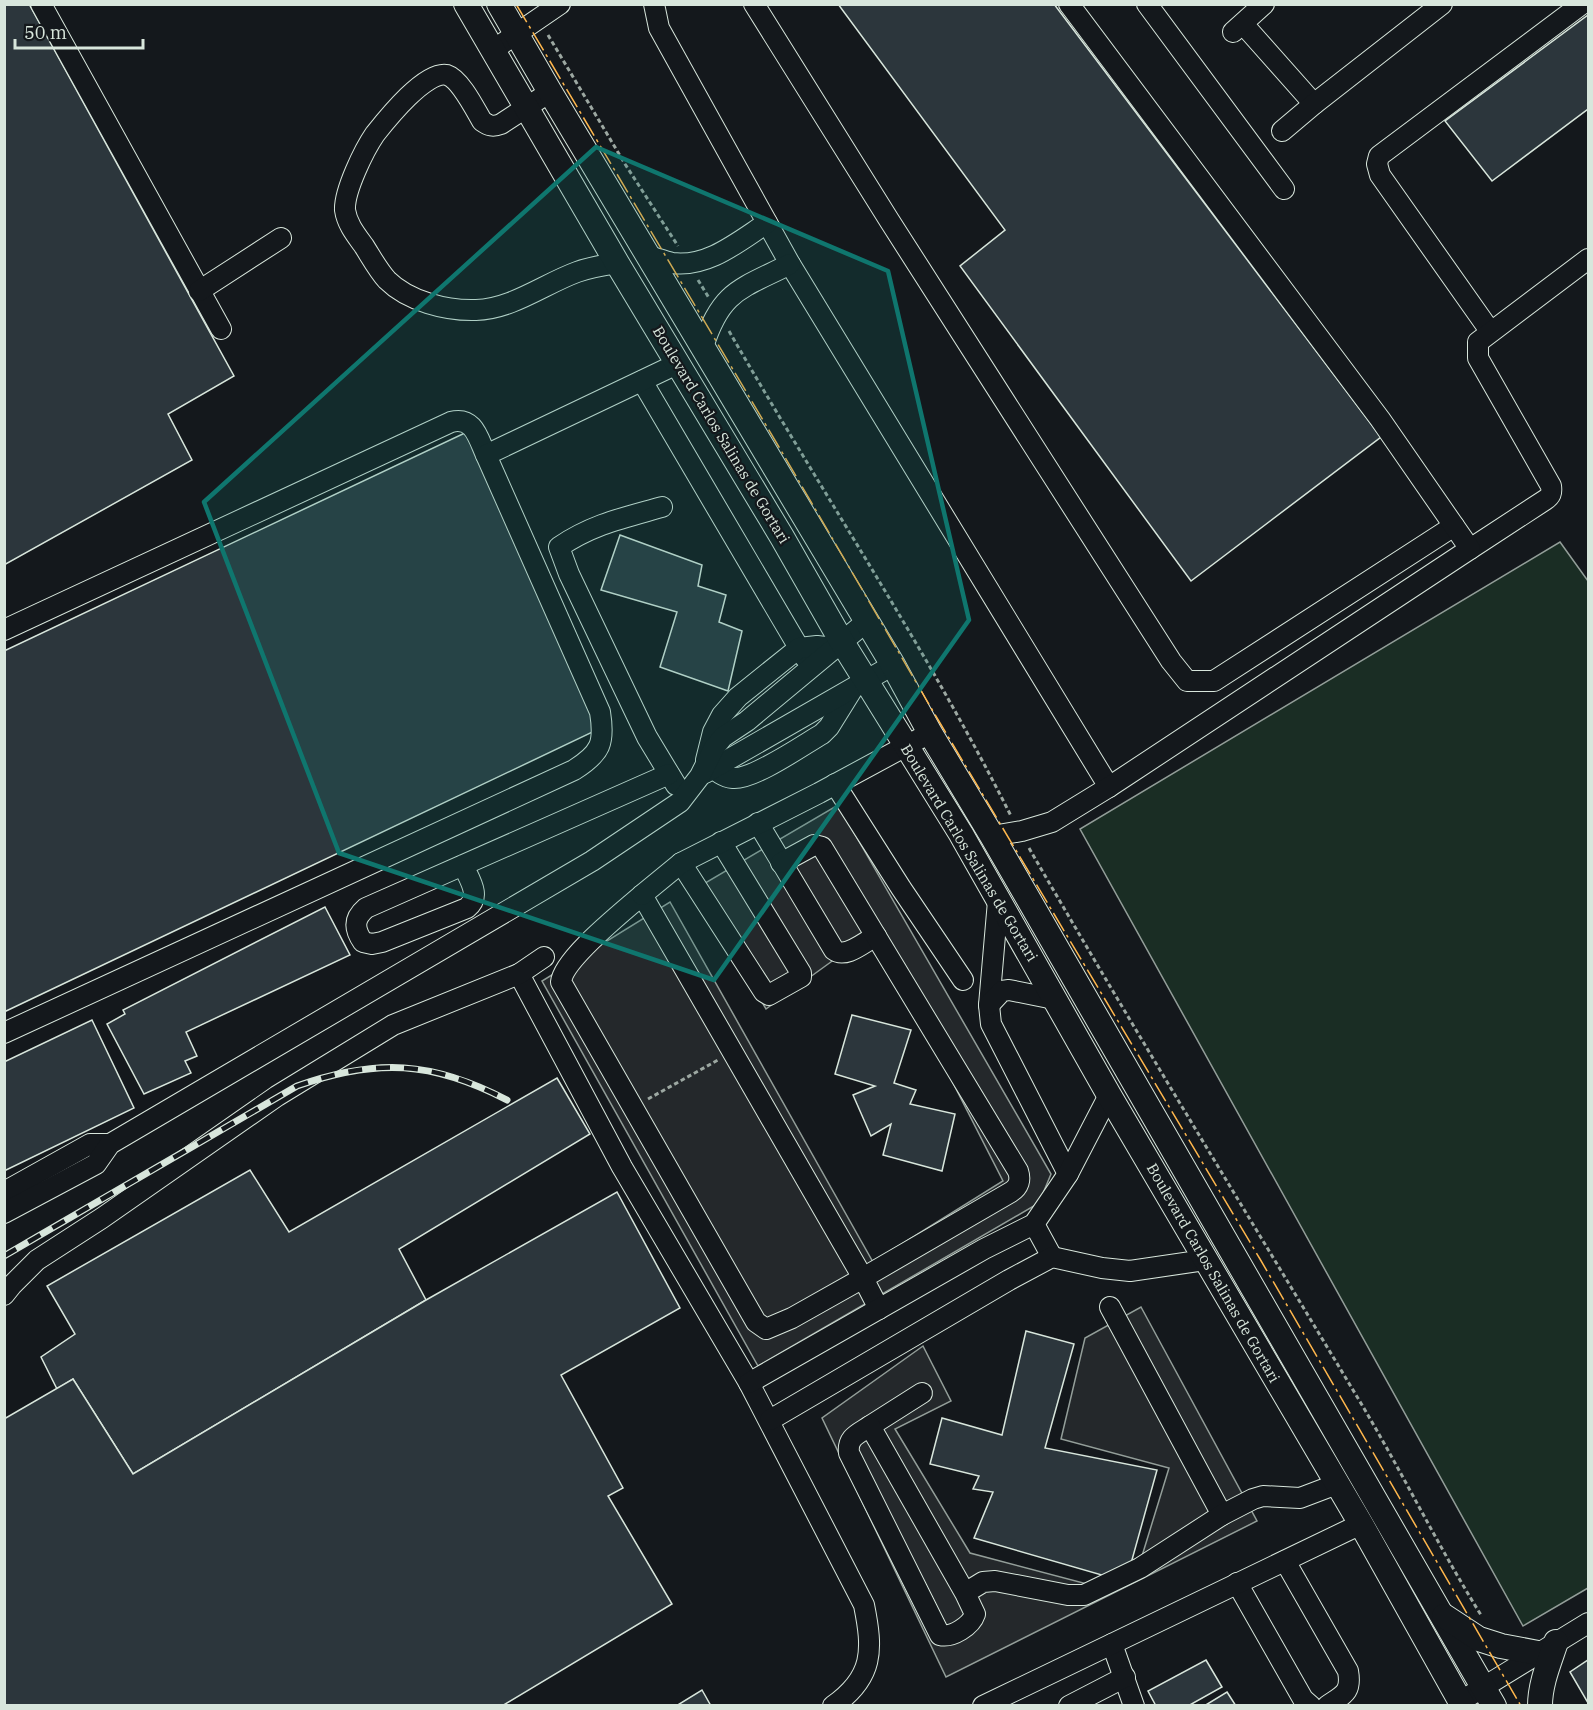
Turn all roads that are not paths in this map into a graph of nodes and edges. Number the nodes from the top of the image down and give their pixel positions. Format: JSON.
{"nodes":[{"id":1,"x":41,"y":4,"type":"edge"},
{"id":2,"x":466,"y":4,"type":"edge"},
{"id":3,"x":500,"y":4,"type":"edge"},
{"id":4,"x":560,"y":4,"type":"edge"},
{"id":5,"x":654,"y":4,"type":"edge"},
{"id":6,"x":754,"y":4,"type":"edge"},
{"id":7,"x":1070,"y":4,"type":"edge"},
{"id":8,"x":1147,"y":4,"type":"edge"},
{"id":9,"x":1264,"y":4,"type":"edge"},
{"id":10,"x":1442,"y":4,"type":"edge"},
{"id":11,"x":1582,"y":4,"type":"edge"},
{"id":12,"x":516,"y":34,"type":"junction"},
{"id":13,"x":493,"y":50,"type":"junction"},
{"id":14,"x":550,"y":92,"type":"junction"},
{"id":15,"x":1314,"y":104,"type":"junction"},
{"id":16,"x":527,"y":107,"type":"junction"},
{"id":17,"x":1282,"y":131,"type":"dead end"},
{"id":18,"x":1284,"y":189,"type":"dead end"},
{"id":19,"x":767,"y":223,"type":"junction"},
{"id":20,"x":281,"y":238,"type":"dead end"},
{"id":21,"x":649,"y":256,"type":"junction"},
{"id":22,"x":1588,"y":259,"type":"edge"},
{"id":23,"x":618,"y":263,"type":"junction"},
{"id":24,"x":790,"y":264,"type":"junction"},
{"id":25,"x":199,"y":291,"type":"junction"},
{"id":26,"x":220,"y":329,"type":"dead end"},
{"id":27,"x":1490,"y":331,"type":"junction"},
{"id":28,"x":703,"y":347,"type":"junction"},
{"id":29,"x":679,"y":363,"type":"junction"},
{"id":30,"x":642,"y":381,"type":"junction"},
{"id":31,"x":486,"y":455,"type":"junction"},
{"id":32,"x":662,"y":507,"type":"dead end"},
{"id":33,"x":1454,"y":526,"type":"junction"},
{"id":34,"x":559,"y":547,"type":"junction"},
{"id":35,"x":1470,"y":549,"type":"junction"},
{"id":36,"x":527,"y":550,"type":"junction"},
{"id":37,"x":866,"y":622,"type":"junction"},
{"id":38,"x":4,"y":630,"type":"edge"},
{"id":39,"x":838,"y":645,"type":"junction"},
{"id":40,"x":799,"y":648,"type":"junction"},
{"id":41,"x":892,"y":665,"type":"junction"},
{"id":42,"x":811,"y":668,"type":"junction"},
{"id":43,"x":859,"y":685,"type":"junction"},
{"id":44,"x":770,"y":701,"type":"junction"},
{"id":45,"x":818,"y":709,"type":"junction"},
{"id":46,"x":787,"y":727,"type":"junction"},
{"id":47,"x":829,"y":727,"type":"junction"},
{"id":48,"x":930,"y":733,"type":"junction"},
{"id":49,"x":905,"y":746,"type":"junction"},
{"id":50,"x":706,"y":768,"type":"junction"},
{"id":51,"x":669,"y":774,"type":"junction"},
{"id":52,"x":835,"y":784,"type":"junction"},
{"id":53,"x":1109,"y":787,"type":"junction"},
{"id":54,"x":683,"y":798,"type":"junction"},
{"id":55,"x":758,"y":823,"type":"junction"},
{"id":56,"x":992,"y":836,"type":"junction"},
{"id":57,"x":721,"y":842,"type":"junction"},
{"id":58,"x":681,"y":862,"type":"junction"},
{"id":59,"x":782,"y":863,"type":"junction"},
{"id":60,"x":463,"y":865,"type":"junction"},
{"id":61,"x":642,"y":895,"type":"junction"},
{"id":62,"x":998,"y":902,"type":"junction"},
{"id":63,"x":876,"y":936,"type":"junction"},
{"id":64,"x":544,"y":957,"type":"dead end"},
{"id":65,"x":519,"y":974,"type":"junction"},
{"id":66,"x":963,"y":980,"type":"dead end"},
{"id":67,"x":1054,"y":999,"type":"junction"},
{"id":68,"x":989,"y":1005,"type":"junction"},
{"id":69,"x":4,"y":1033,"type":"edge"},
{"id":70,"x":1109,"y":1095,"type":"junction"},
{"id":71,"x":110,"y":1144,"type":"junction"},
{"id":72,"x":1068,"y":1174,"type":"junction"},
{"id":73,"x":4,"y":1192,"type":"edge"},
{"id":74,"x":4,"y":1213,"type":"edge"},
{"id":75,"x":1034,"y":1224,"type":"junction"},
{"id":76,"x":1052,"y":1257,"type":"junction"},
{"id":77,"x":1205,"y":1260,"type":"junction"},
{"id":78,"x":864,"y":1278,"type":"junction"},
{"id":79,"x":4,"y":1295,"type":"edge"},
{"id":80,"x":1110,"y":1307,"type":"dead end"},
{"id":81,"x":879,"y":1309,"type":"junction"},
{"id":82,"x":749,"y":1383,"type":"junction"},
{"id":83,"x":922,"y":1393,"type":"dead end"},
{"id":84,"x":770,"y":1420,"type":"junction"},
{"id":85,"x":870,"y":1426,"type":"junction"},
{"id":86,"x":1337,"y":1484,"type":"junction"},
{"id":87,"x":1222,"y":1515,"type":"junction"},
{"id":88,"x":1361,"y":1524,"type":"junction"},
{"id":89,"x":1285,"y":1561,"type":"junction"},
{"id":90,"x":1237,"y":1583,"type":"junction"},
{"id":91,"x":965,"y":1593,"type":"junction"},
{"id":92,"x":1441,"y":1614,"type":"junction"},
{"id":93,"x":1588,"y":1623,"type":"edge"},
{"id":94,"x":1112,"y":1644,"type":"junction"},
{"id":95,"x":1547,"y":1648,"type":"junction"},
{"id":96,"x":1125,"y":1677,"type":"junction"},
{"id":97,"x":1489,"y":1697,"type":"edge"},
{"id":98,"x":1462,"y":1703,"type":"edge"},
{"id":99,"x":833,"y":1706,"type":"edge"},
{"id":100,"x":983,"y":1706,"type":"edge"},
{"id":101,"x":1069,"y":1706,"type":"edge"},
{"id":102,"x":1134,"y":1706,"type":"edge"},
{"id":103,"x":1311,"y":1706,"type":"edge"},
{"id":104,"x":1327,"y":1706,"type":"edge"},
{"id":105,"x":1540,"y":1706,"type":"edge"}],
"edges":[{"from":1,"to":25,"type":"street"},
{"from":2,"to":13,"type":"main road","name":"Boulevard Carlos Salinas de Gortari"},
{"from":3,"to":12,"type":"main road","name":"Boulevard Carlos Salinas de Gortari"},
{"from":4,"to":12,"type":"street"},
{"from":5,"to":19,"type":"street"},
{"from":6,"to":33,"type":"street"},
{"from":7,"to":33,"type":"street"},
{"from":8,"to":18,"type":"street"},
{"from":9,"to":15,"type":"street"},
{"from":10,"to":15,"type":"street"},
{"from":11,"to":27,"type":"street"},
{"from":12,"to":13,"type":"street"},
{"from":12,"to":14,"type":"main road","name":"Boulevard Carlos Salinas de Gortari"},
{"from":13,"to":16,"type":"main road","name":"Boulevard Carlos Salinas de Gortari"},
{"from":14,"to":16,"type":"street"},
{"from":14,"to":21,"type":"main road","name":"Boulevard Carlos Salinas de Gortari"},
{"from":15,"to":17,"type":"street"},
{"from":16,"to":23,"type":"main road","name":"Boulevard Carlos Salinas de Gortari"},
{"from":16,"to":23,"type":"street"},
{"from":19,"to":21,"type":"street"},
{"from":19,"to":24,"type":"street"},
{"from":20,"to":25,"type":"street"},
{"from":21,"to":28,"type":"main road","name":"Boulevard Carlos Salinas de Gortari"},
{"from":22,"to":27,"type":"street"},
{"from":23,"to":29,"type":"main road","name":"Boulevard Carlos Salinas de Gortari"},
{"from":24,"to":28,"type":"street"},
{"from":24,"to":53,"type":"street"},
{"from":25,"to":26,"type":"street"},
{"from":27,"to":35,"type":"street"},
{"from":28,"to":37,"type":"main road","name":"Boulevard Carlos Salinas de Gortari"},
{"from":29,"to":30,"type":"street"},
{"from":29,"to":39,"type":"main road","name":"Boulevard Carlos Salinas de Gortari"},
{"from":30,"to":31,"type":"street"},
{"from":30,"to":40,"type":"street"},
{"from":31,"to":36,"type":"street"},
{"from":31,"to":38,"type":"street"},
{"from":32,"to":34,"type":"street"},
{"from":33,"to":35,"type":"street"},
{"from":34,"to":36,"type":"street"},
{"from":34,"to":51,"type":"street"},
{"from":35,"to":53,"type":"street"},
{"from":36,"to":69,"type":"street"},
{"from":37,"to":39,"type":"street"},
{"from":37,"to":41,"type":"main road","name":"Boulevard Carlos Salinas de Gortari"},
{"from":39,"to":40,"type":"street"},
{"from":39,"to":42,"type":"street"},
{"from":39,"to":43,"type":"main road","name":"Boulevard Carlos Salinas de Gortari"},
{"from":40,"to":42,"type":"street"},
{"from":40,"to":50,"type":"street"},
{"from":41,"to":43,"type":"street"},
{"from":41,"to":48,"type":"main road","name":"Boulevard Carlos Salinas de Gortari"},
{"from":42,"to":44,"type":"street"},
{"from":43,"to":45,"type":"street"},
{"from":43,"to":47,"type":"street"},
{"from":43,"to":49,"type":"main road","name":"Boulevard Carlos Salinas de Gortari"},
{"from":44,"to":46,"type":"street"},
{"from":44,"to":50,"type":"street"},
{"from":45,"to":46,"type":"street"},
{"from":45,"to":47,"type":"street"},
{"from":46,"to":50,"type":"street"},
{"from":47,"to":50,"type":"street"},
{"from":48,"to":49,"type":"street"},
{"from":48,"to":56,"type":"main road","name":"Boulevard Carlos Salinas de Gortari"},
{"from":49,"to":52,"type":"street"},
{"from":49,"to":62,"type":"main road","name":"Boulevard Carlos Salinas de Gortari"},
{"from":50,"to":54,"type":"street"},
{"from":51,"to":54,"type":"street"},
{"from":51,"to":60,"type":"street"},
{"from":52,"to":55,"type":"street"},
{"from":52,"to":66,"type":"street"},
{"from":53,"to":56,"type":"street"},
{"from":54,"to":71,"type":"street"},
{"from":55,"to":57,"type":"street"},
{"from":55,"to":59,"type":"street"},
{"from":56,"to":92,"type":"main road","name":"Boulevard Carlos Salinas de Gortari"},
{"from":57,"to":58,"type":"street"},
{"from":57,"to":58,"type":"street"},
{"from":58,"to":61,"type":"street"},
{"from":59,"to":63,"type":"street"},
{"from":59,"to":63,"type":"street"},
{"from":60,"to":60,"type":"street"},
{"from":61,"to":78,"type":"street"},
{"from":61,"to":78,"type":"street"},
{"from":62,"to":67,"type":"main road","name":"Boulevard Carlos Salinas de Gortari"},
{"from":62,"to":68,"type":"street"},
{"from":63,"to":78,"type":"street"},
{"from":64,"to":65,"type":"street"},
{"from":65,"to":79,"type":"street"},
{"from":65,"to":82,"type":"street"},
{"from":67,"to":68,"type":"street"},
{"from":67,"to":70,"type":"main road","name":"Boulevard Carlos Salinas de Gortari"},
{"from":68,"to":72,"type":"street"},
{"from":70,"to":72,"type":"street"},
{"from":70,"to":77,"type":"main road","name":"Boulevard Carlos Salinas de Gortari"},
{"from":71,"to":73,"type":"street"},
{"from":71,"to":74,"type":"street"},
{"from":72,"to":75,"type":"street"},
{"from":75,"to":76,"type":"street"},
{"from":75,"to":81,"type":"street"},
{"from":76,"to":77,"type":"street"},
{"from":76,"to":84,"type":"street"},
{"from":77,"to":86,"type":"main road","name":"Boulevard Carlos Salinas de Gortari"},
{"from":78,"to":81,"type":"street"},
{"from":80,"to":87,"type":"street"},
{"from":81,"to":82,"type":"street"},
{"from":82,"to":84,"type":"street"},
{"from":83,"to":85,"type":"street"},
{"from":84,"to":99,"type":"street"},
{"from":85,"to":91,"type":"street"},
{"from":85,"to":91,"type":"street"},
{"from":86,"to":87,"type":"street"},
{"from":86,"to":88,"type":"main road","name":"Boulevard Carlos Salinas de Gortari"},
{"from":87,"to":91,"type":"street"},
{"from":88,"to":89,"type":"street"},
{"from":88,"to":98,"type":"main road","name":"Boulevard Carlos Salinas de Gortari"},
{"from":89,"to":90,"type":"street"},
{"from":89,"to":104,"type":"street"},
{"from":90,"to":94,"type":"street"},
{"from":90,"to":103,"type":"street"},
{"from":92,"to":95,"type":"main road"},
{"from":92,"to":97,"type":"main road","name":"Boulevard Carlos Salinas de Gortari"},
{"from":93,"to":95,"type":"street"},
{"from":94,"to":96,"type":"street"},
{"from":94,"to":100,"type":"street"},
{"from":95,"to":97,"type":"street"},
{"from":95,"to":105,"type":"main road"},
{"from":96,"to":101,"type":"street"},
{"from":96,"to":102,"type":"street"},
{"from":97,"to":98,"type":"street"}]}
